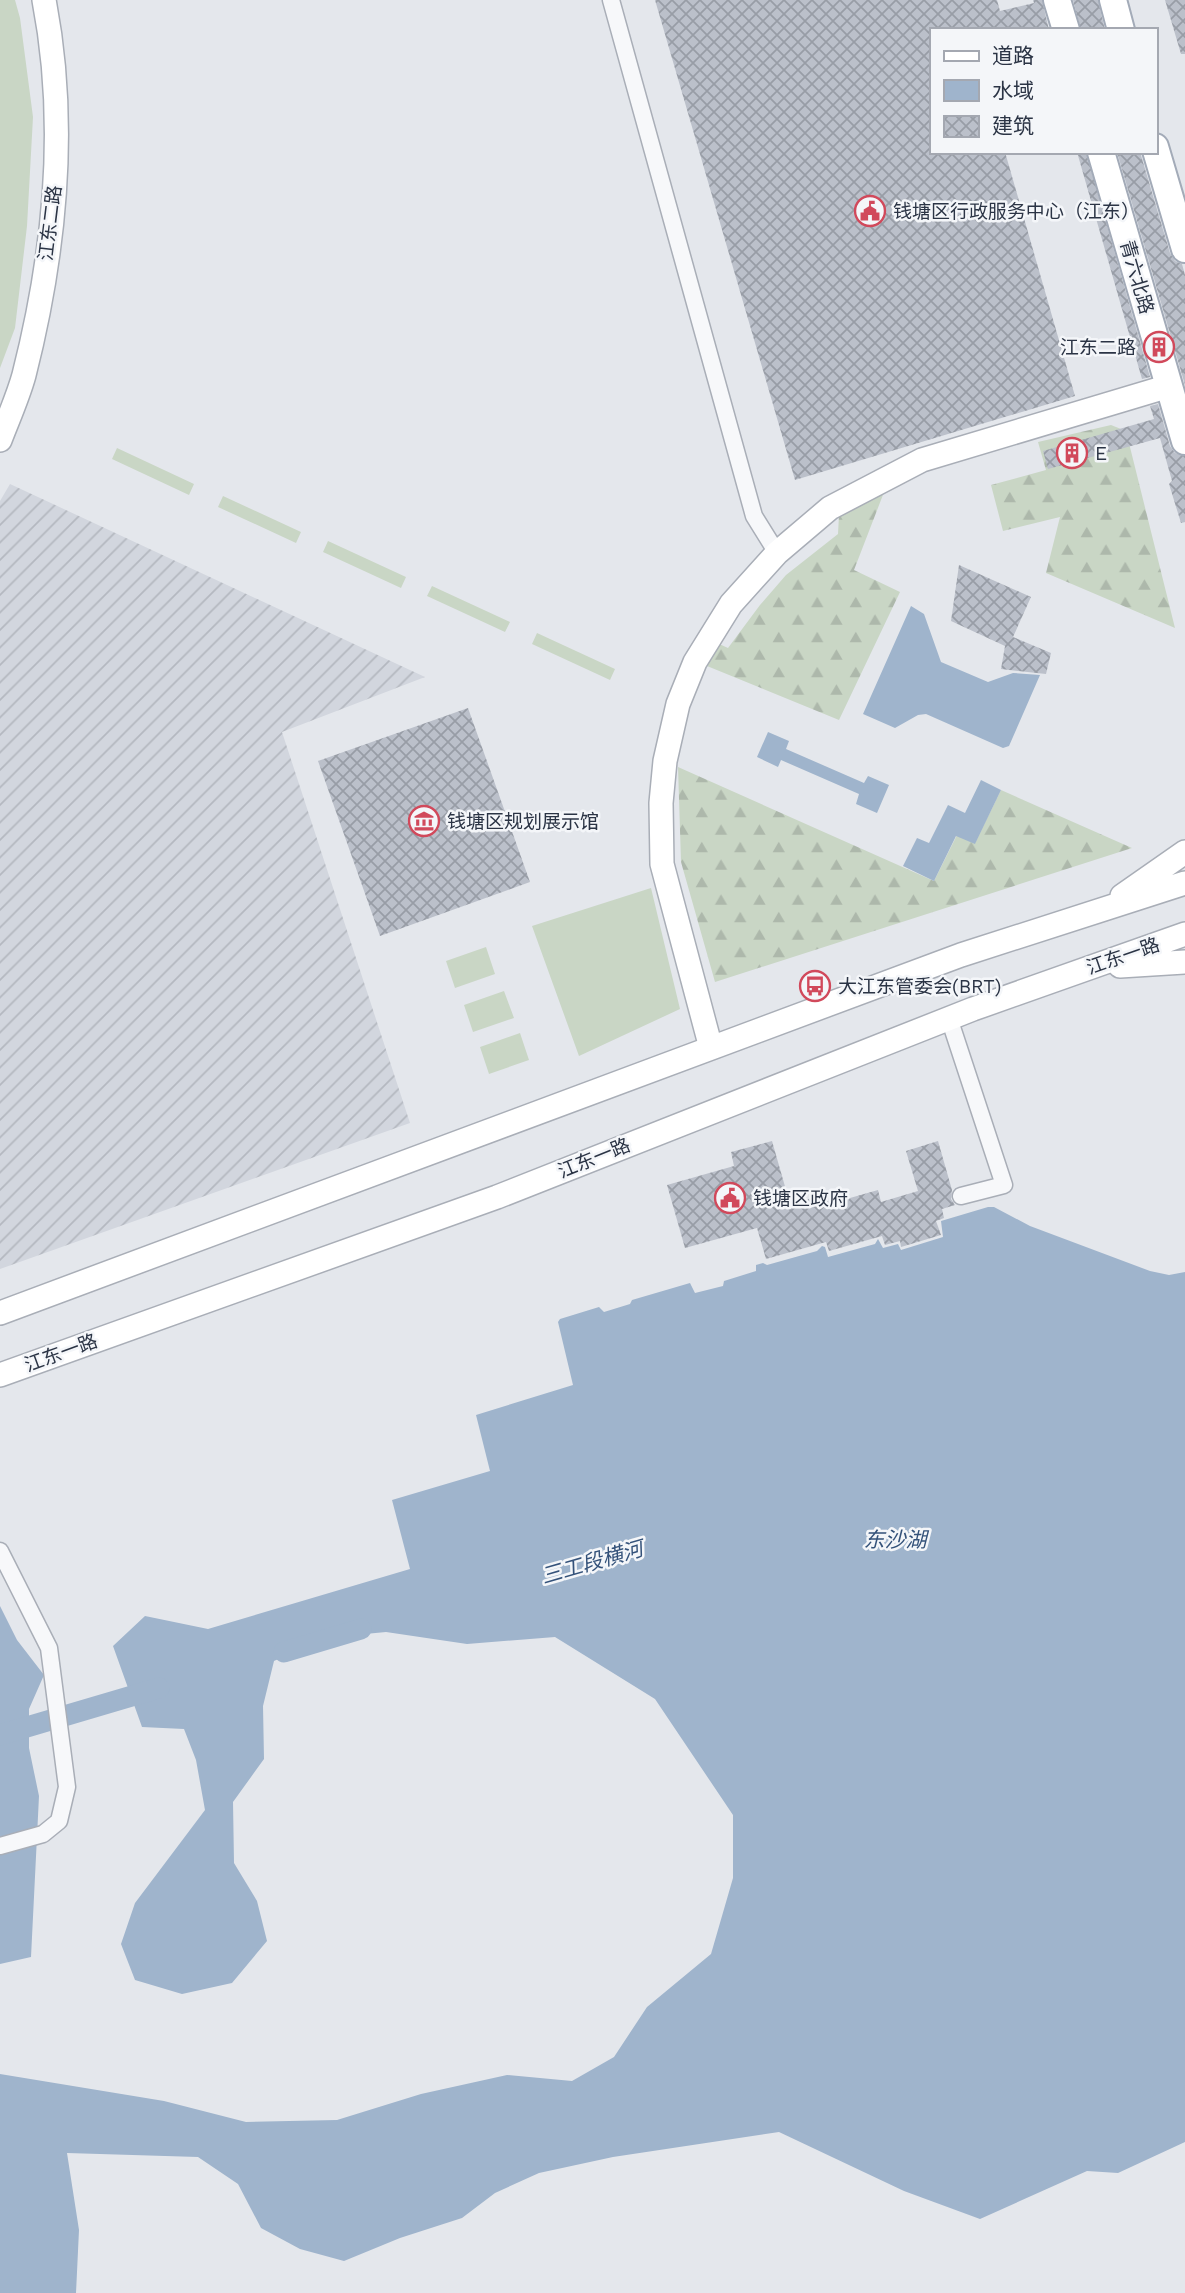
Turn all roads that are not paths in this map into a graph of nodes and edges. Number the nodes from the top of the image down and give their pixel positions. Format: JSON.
{"nodes":[{"id":1,"x":44,"y":0,"type":"edge"},
{"id":2,"x":611,"y":0,"type":"edge"},
{"id":3,"x":1057,"y":0,"type":"edge"},
{"id":4,"x":1112,"y":0,"type":"edge"},
{"id":5,"x":1065,"y":28,"type":"edge"},
{"id":6,"x":1120,"y":28,"type":"edge"},
{"id":7,"x":1102,"y":154,"type":"edge"},
{"id":8,"x":1157,"y":154,"type":"edge"},
{"id":9,"x":1185,"y":249,"type":"edge"},
{"id":10,"x":1169,"y":386,"type":"junction"},
{"id":11,"x":0,"y":440,"type":"edge"},
{"id":12,"x":1185,"y":441,"type":"edge"},
{"id":13,"x":776,"y":553,"type":"junction"},
{"id":14,"x":1185,"y":852,"type":"edge"},
{"id":15,"x":1185,"y":883,"type":"edge"},
{"id":16,"x":1102,"y":910,"type":"junction"},
{"id":17,"x":1185,"y":934,"type":"edge"},
{"id":18,"x":1185,"y":961,"type":"edge"},
{"id":19,"x":1089,"y":968,"type":"junction"},
{"id":20,"x":949,"y":1018,"type":"junction"},
{"id":21,"x":711,"y":1048,"type":"junction"},
{"id":22,"x":961,"y":1196,"type":"dead end"},
{"id":23,"x":0,"y":1313,"type":"edge"},
{"id":24,"x":0,"y":1375,"type":"edge"},
{"id":25,"x":0,"y":1551,"type":"edge"},
{"id":26,"x":0,"y":1846,"type":"edge"}],
"edges":[{"from":1,"to":11,"type":"main road","name":"江东二路"},
{"from":2,"to":13,"type":"street"},
{"from":3,"to":5,"type":"main road"},
{"from":4,"to":6,"type":"main road"},
{"from":7,"to":10,"type":"main road","name":"青六北路"},
{"from":8,"to":9,"type":"main road"},
{"from":10,"to":12,"type":"main road","name":"青六北路"},
{"from":10,"to":13,"type":"main road"},
{"from":13,"to":21,"type":"main road"},
{"from":14,"to":16,"type":"main road"},
{"from":15,"to":16,"type":"main road"},
{"from":16,"to":21,"type":"main road"},
{"from":17,"to":19,"type":"main road","name":"江东一路"},
{"from":18,"to":19,"type":"main road"},
{"from":19,"to":20,"type":"main road","name":"江东一路"},
{"from":20,"to":22,"type":"street"},
{"from":20,"to":24,"type":"main road","name":"江东一路"},
{"from":21,"to":23,"type":"main road"},
{"from":25,"to":26,"type":"street"}]}
